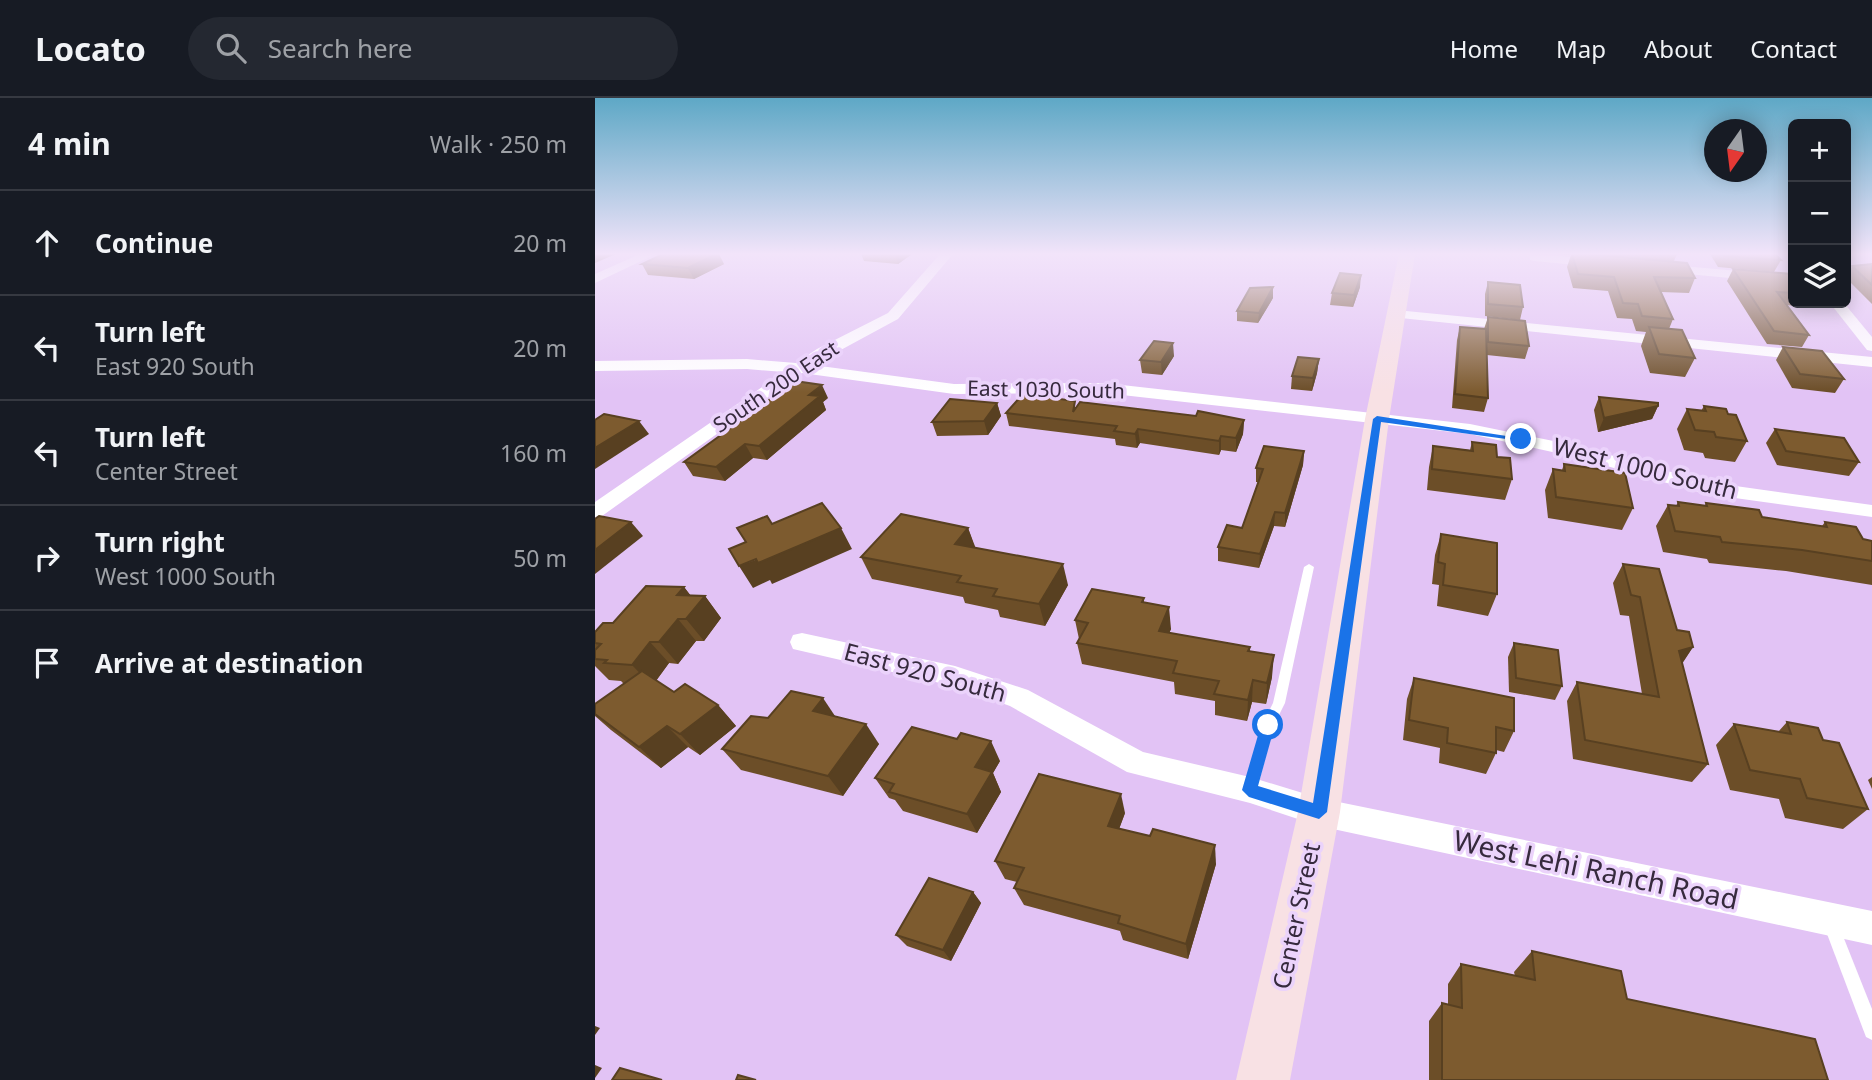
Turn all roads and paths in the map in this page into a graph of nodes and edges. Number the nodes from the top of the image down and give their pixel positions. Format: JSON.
{"nodes":[{"id":1,"x":907,"y":300,"type":"edge"},
{"id":2,"x":1399,"y":300,"type":"edge"},
{"id":3,"x":1841,"y":308,"type":"edge"},
{"id":4,"x":1396,"y":314,"type":"junction"},
{"id":5,"x":1872,"y":347,"type":"edge"},
{"id":6,"x":1872,"y":362,"type":"edge"},
{"id":7,"x":595,"y":366,"type":"edge"},
{"id":8,"x":798,"y":368,"type":"junction"},
{"id":9,"x":1377,"y":419,"type":"junction"},
{"id":10,"x":595,"y":511,"type":"edge"},
{"id":11,"x":1872,"y":511,"type":"edge"},
{"id":12,"x":1309,"y":566,"type":"dead end"},
{"id":13,"x":802,"y":642,"type":"dead end"},
{"id":14,"x":1249,"y":790,"type":"junction"},
{"id":15,"x":1319,"y":812,"type":"junction"},
{"id":16,"x":1830,"y":920,"type":"junction"},
{"id":17,"x":1872,"y":928,"type":"edge"},
{"id":18,"x":1872,"y":1031,"type":"edge"},
{"id":19,"x":1263,"y":1080,"type":"edge"}],
"edges":[{"from":1,"to":8,"type":"street","name":"South 200 East"},
{"from":2,"to":4,"type":"street","name":"Center Street"},
{"from":3,"to":5,"type":"street"},
{"from":4,"to":6,"type":"street"},
{"from":4,"to":9,"type":"street","name":"Center Street"},
{"from":7,"to":8,"type":"street","name":"East 1030 South"},
{"from":8,"to":9,"type":"street","name":"East 1030 South"},
{"from":8,"to":10,"type":"street","name":"South 200 East"},
{"from":9,"to":11,"type":"street","name":"West 1000 South"},
{"from":9,"to":15,"type":"street","name":"Center Street"},
{"from":12,"to":14,"type":"lane"},
{"from":13,"to":14,"type":"street","name":"East 920 South"},
{"from":14,"to":15,"type":"street","name":"East 920 South"},
{"from":15,"to":16,"type":"street","name":"West Lehi Ranch Road"},
{"from":15,"to":19,"type":"street","name":"Center Street"},
{"from":16,"to":17,"type":"street","name":"West Lehi Ranch Road"},
{"from":16,"to":18,"type":"lane"}]}
